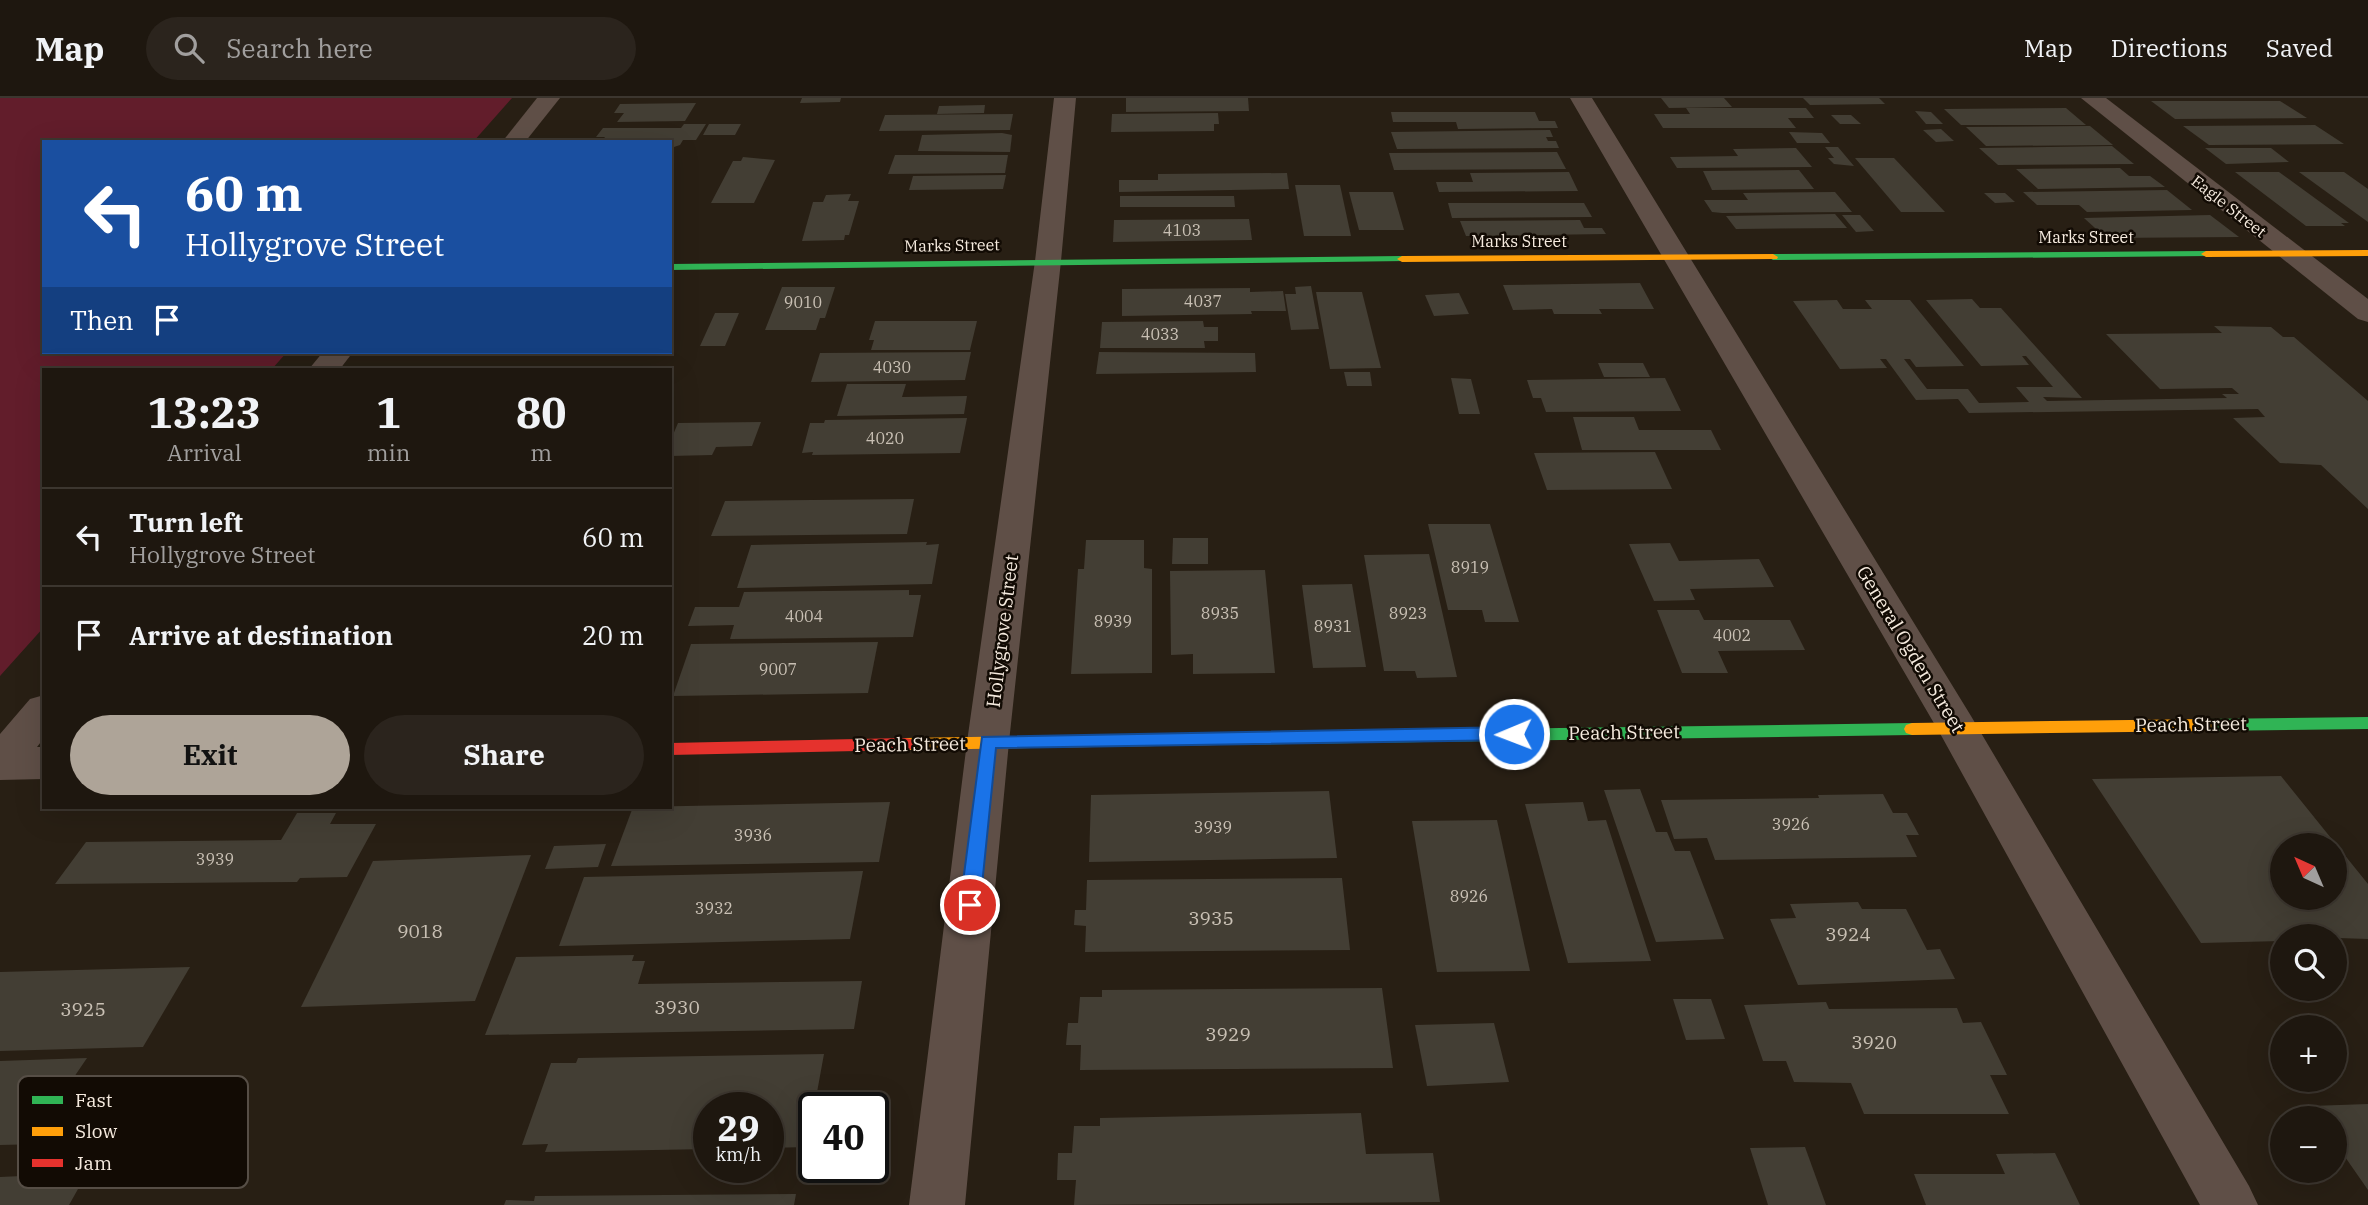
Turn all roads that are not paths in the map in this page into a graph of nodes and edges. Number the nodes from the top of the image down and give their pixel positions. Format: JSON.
{"nodes":[{"id":1,"x":549,"y":98,"type":"edge"},
{"id":2,"x":1065,"y":98,"type":"edge"},
{"id":3,"x":1581,"y":98,"type":"edge"},
{"id":4,"x":2092,"y":98,"type":"edge"},
{"id":5,"x":515,"y":140,"type":"edge"},
{"id":6,"x":2368,"y":253,"type":"edge"},
{"id":7,"x":2290,"y":254,"type":"junction"},
{"id":8,"x":1678,"y":258,"type":"junction"},
{"id":9,"x":1048,"y":261,"type":"junction"},
{"id":10,"x":672,"y":267,"type":"edge"},
{"id":11,"x":2368,"y":313,"type":"edge"},
{"id":12,"x":336,"y":354,"type":"edge"},
{"id":13,"x":325,"y":368,"type":"edge"},
{"id":14,"x":42,"y":711,"type":"edge"},
{"id":15,"x":2368,"y":723,"type":"edge"},
{"id":16,"x":1957,"y":727,"type":"junction"},
{"id":17,"x":988,"y":742,"type":"junction"},
{"id":18,"x":672,"y":749,"type":"edge"},
{"id":19,"x":0,"y":763,"type":"edge"},
{"id":20,"x":42,"y":763,"type":"edge"},
{"id":21,"x":937,"y":1205,"type":"edge"},
{"id":22,"x":2230,"y":1205,"type":"edge"}],
"edges":[{"from":1,"to":5,"type":"street"},
{"from":2,"to":9,"type":"street","name":"Hollygrove Street"},
{"from":3,"to":8,"type":"street","name":"General Ogden Street"},
{"from":4,"to":7,"type":"street","name":"Eagle Street"},
{"from":6,"to":7,"type":"street","name":"Marks Street"},
{"from":7,"to":8,"type":"street","name":"Marks Street"},
{"from":7,"to":11,"type":"street","name":"Eagle Street"},
{"from":8,"to":9,"type":"street","name":"Marks Street"},
{"from":8,"to":16,"type":"street","name":"General Ogden Street"},
{"from":9,"to":10,"type":"street","name":"Marks Street"},
{"from":9,"to":17,"type":"street","name":"Hollygrove Street"},
{"from":12,"to":13,"type":"street"},
{"from":14,"to":19,"type":"street"},
{"from":15,"to":16,"type":"street","name":"Peach Street"},
{"from":16,"to":17,"type":"street","name":"Peach Street"},
{"from":16,"to":22,"type":"street","name":"General Ogden Street"},
{"from":17,"to":18,"type":"street","name":"Peach Street"},
{"from":17,"to":21,"type":"street","name":"Hollygrove Street"},
{"from":19,"to":20,"type":"street"}]}
